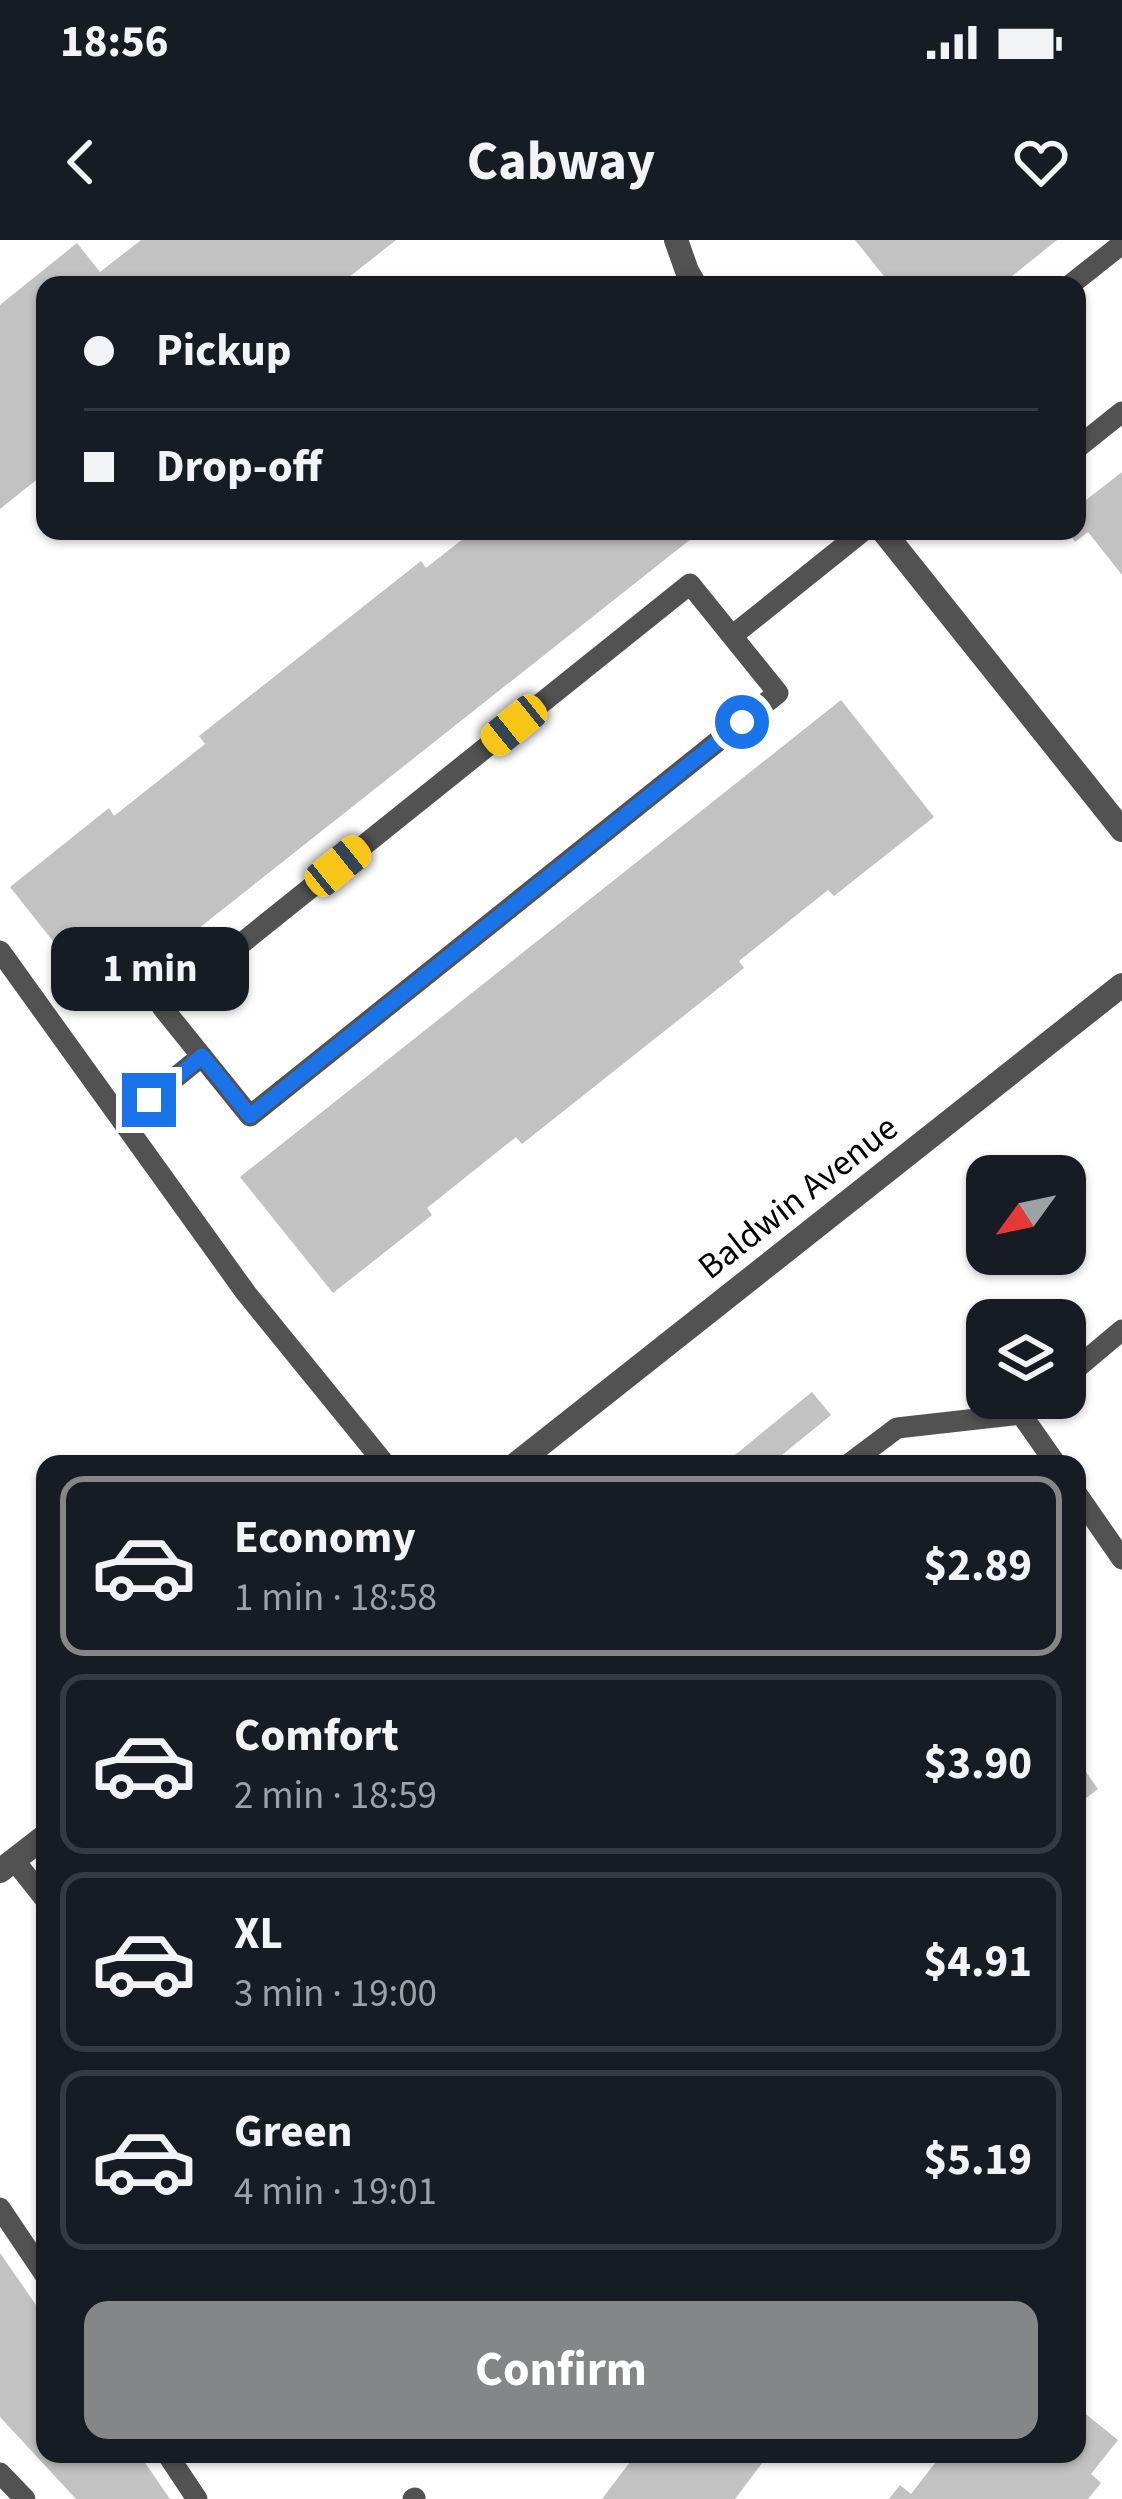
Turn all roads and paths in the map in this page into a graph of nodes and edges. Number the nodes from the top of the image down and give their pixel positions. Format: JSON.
{"nodes":[{"id":1,"x":676,"y":240,"type":"edge"},
{"id":2,"x":1122,"y":244,"type":"edge"},
{"id":3,"x":690,"y":276,"type":"edge"},
{"id":4,"x":1081,"y":276,"type":"edge"},
{"id":5,"x":1122,"y":412,"type":"edge"},
{"id":6,"x":1086,"y":441,"type":"edge"},
{"id":7,"x":852,"y":540,"type":"edge"},
{"id":8,"x":891,"y":540,"type":"edge"},
{"id":9,"x":732,"y":636,"type":"junction"},
{"id":10,"x":1122,"y":830,"type":"edge"},
{"id":11,"x":0,"y":951,"type":"edge"},
{"id":12,"x":1122,"y":986,"type":"edge"},
{"id":13,"x":202,"y":1056,"type":"junction"},
{"id":14,"x":122,"y":1121,"type":"junction"},
{"id":15,"x":1122,"y":1330,"type":"edge"},
{"id":16,"x":1086,"y":1360,"type":"edge"},
{"id":17,"x":977,"y":1419,"type":"edge"},
{"id":18,"x":1024,"y":1419,"type":"edge"},
{"id":19,"x":379,"y":1455,"type":"edge"},
{"id":20,"x":527,"y":1455,"type":"edge"},
{"id":21,"x":861,"y":1455,"type":"edge"},
{"id":22,"x":1050,"y":1455,"type":"edge"},
{"id":23,"x":1086,"y":1508,"type":"edge"},
{"id":24,"x":1122,"y":1559,"type":"edge"},
{"id":25,"x":36,"y":1843,"type":"edge"},
{"id":26,"x":7,"y":1866,"type":"edge"},
{"id":27,"x":36,"y":1891,"type":"edge"},
{"id":28,"x":0,"y":2208,"type":"edge"},
{"id":29,"x":36,"y":2262,"type":"edge"},
{"id":30,"x":173,"y":2463,"type":"edge"},
{"id":31,"x":0,"y":2473,"type":"edge"},
{"id":32,"x":25,"y":2499,"type":"edge"},
{"id":33,"x":197,"y":2499,"type":"edge"}],
"edges":[{"from":1,"to":3,"type":"street"},
{"from":2,"to":4,"type":"lane"},
{"from":5,"to":6,"type":"lane"},
{"from":7,"to":9,"type":"lane"},
{"from":8,"to":10,"type":"street"},
{"from":9,"to":13,"type":"lane"},
{"from":9,"to":13,"type":"lane"},
{"from":11,"to":14,"type":"lane"},
{"from":12,"to":20,"type":"street","name":"Baldwin Avenue"},
{"from":13,"to":14,"type":"lane"},
{"from":14,"to":19,"type":"lane"},
{"from":15,"to":16,"type":"lane"},
{"from":17,"to":21,"type":"lane"},
{"from":18,"to":22,"type":"lane"},
{"from":23,"to":24,"type":"lane"},
{"from":25,"to":26,"type":"street"},
{"from":26,"to":27,"type":"lane"},
{"from":28,"to":29,"type":"lane"},
{"from":30,"to":33,"type":"lane"},
{"from":31,"to":32,"type":"lane"}]}
